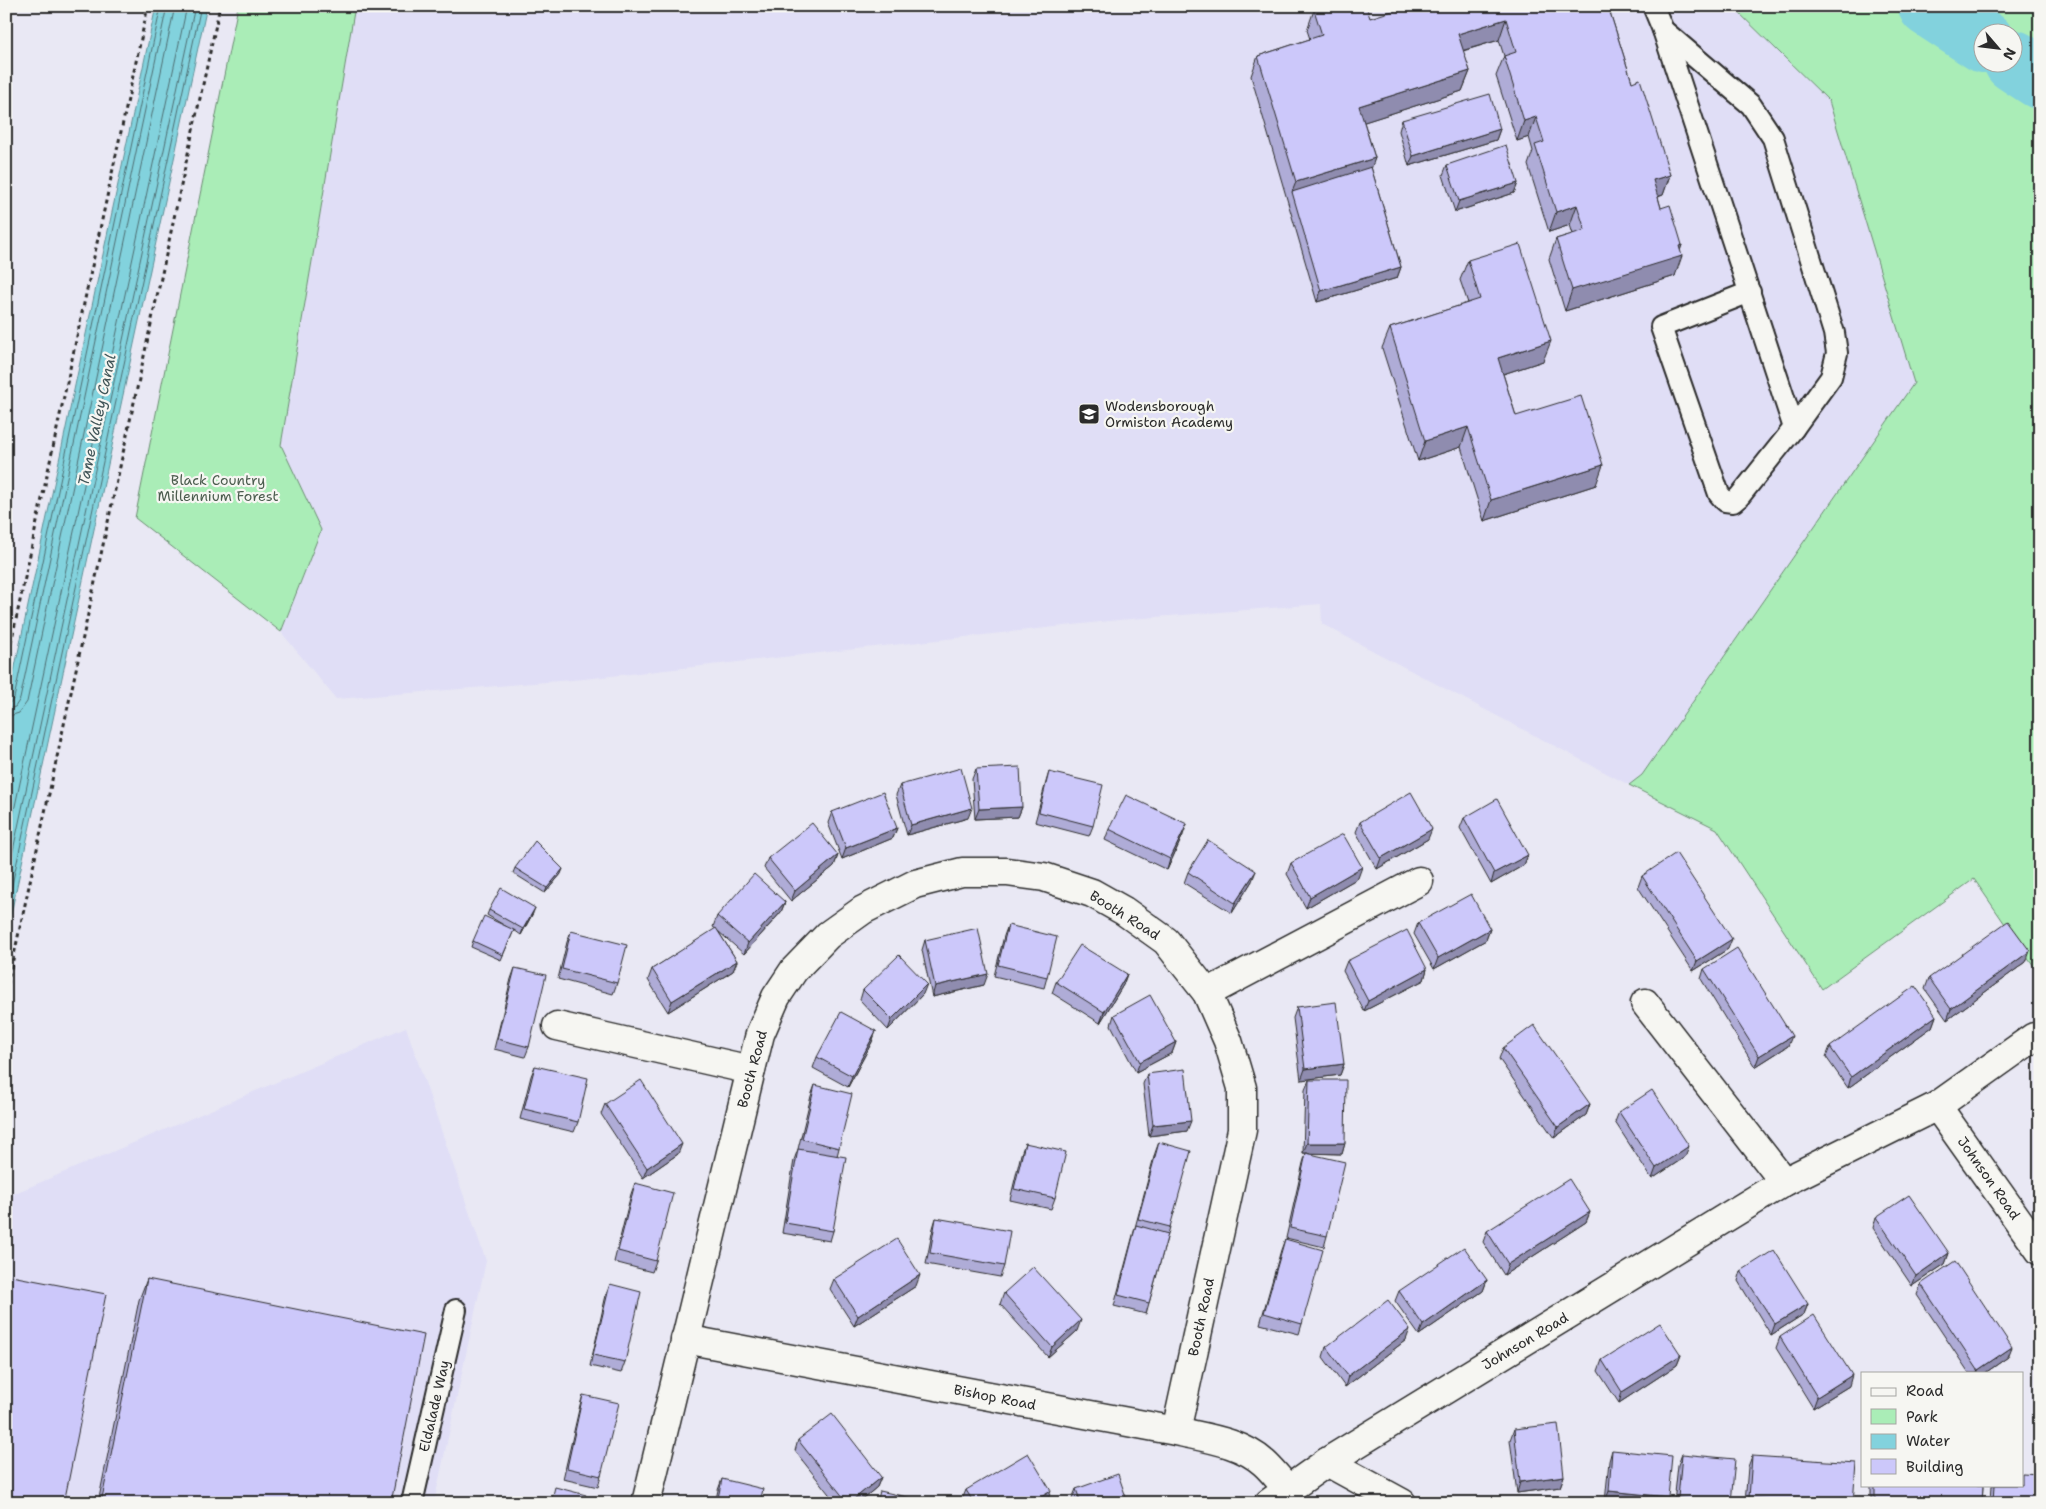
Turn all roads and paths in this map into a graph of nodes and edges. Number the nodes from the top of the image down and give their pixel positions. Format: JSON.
{"nodes":[{"id":1,"x":148,"y":6,"type":"edge"},
{"id":2,"x":220,"y":6,"type":"edge"},
{"id":3,"x":1653,"y":6,"type":"edge"},
{"id":4,"x":1663,"y":30,"type":"junction"},
{"id":5,"x":1750,"y":292,"type":"junction"},
{"id":6,"x":1794,"y":428,"type":"junction"},
{"id":7,"x":6,"y":666,"type":"edge"},
{"id":8,"x":1419,"y":881,"type":"dead end"},
{"id":9,"x":6,"y":992,"type":"edge"},
{"id":10,"x":1208,"y":993,"type":"junction"},
{"id":11,"x":1646,"y":1003,"type":"dead end"},
{"id":12,"x":557,"y":1026,"type":"dead end"},
{"id":13,"x":2034,"y":1037,"type":"dead end"},
{"id":14,"x":751,"y":1070,"type":"junction"},
{"id":15,"x":1938,"y":1106,"type":"junction"},
{"id":16,"x":1784,"y":1182,"type":"junction"},
{"id":17,"x":2040,"y":1251,"type":"edge"},
{"id":18,"x":456,"y":1310,"type":"dead end"},
{"id":19,"x":685,"y":1339,"type":"junction"},
{"id":20,"x":1176,"y":1431,"type":"junction"},
{"id":21,"x":1327,"y":1462,"type":"junction"},
{"id":22,"x":1279,"y":1496,"type":"edge"},
{"id":23,"x":412,"y":1503,"type":"edge"},
{"id":24,"x":646,"y":1503,"type":"edge"},
{"id":25,"x":1402,"y":1503,"type":"edge"}],
"edges":[{"from":1,"to":7,"type":"path"},
{"from":2,"to":9,"type":"path"},
{"from":3,"to":4,"type":"lane"},
{"from":4,"to":5,"type":"lane"},
{"from":4,"to":6,"type":"lane"},
{"from":5,"to":6,"type":"lane"},
{"from":5,"to":6,"type":"lane"},
{"from":8,"to":10,"type":"street"},
{"from":10,"to":14,"type":"street","name":"Booth Road"},
{"from":10,"to":20,"type":"street","name":"Booth Road"},
{"from":11,"to":16,"type":"street"},
{"from":12,"to":14,"type":"street"},
{"from":13,"to":15,"type":"street","name":"Johnson Road"},
{"from":14,"to":19,"type":"street","name":"Booth Road"},
{"from":15,"to":16,"type":"street","name":"Johnson Road"},
{"from":15,"to":17,"type":"street","name":"Johnson Road"},
{"from":16,"to":21,"type":"street","name":"Johnson Road"},
{"from":18,"to":23,"type":"lane","name":"Eldalade Way"},
{"from":19,"to":20,"type":"street","name":"Bishop Road"},
{"from":19,"to":24,"type":"street","name":"Booth Road"},
{"from":20,"to":22,"type":"street","name":"Bishop Road"},
{"from":21,"to":22,"type":"street","name":"Johnson Road"},
{"from":21,"to":25,"type":"street"}]}
